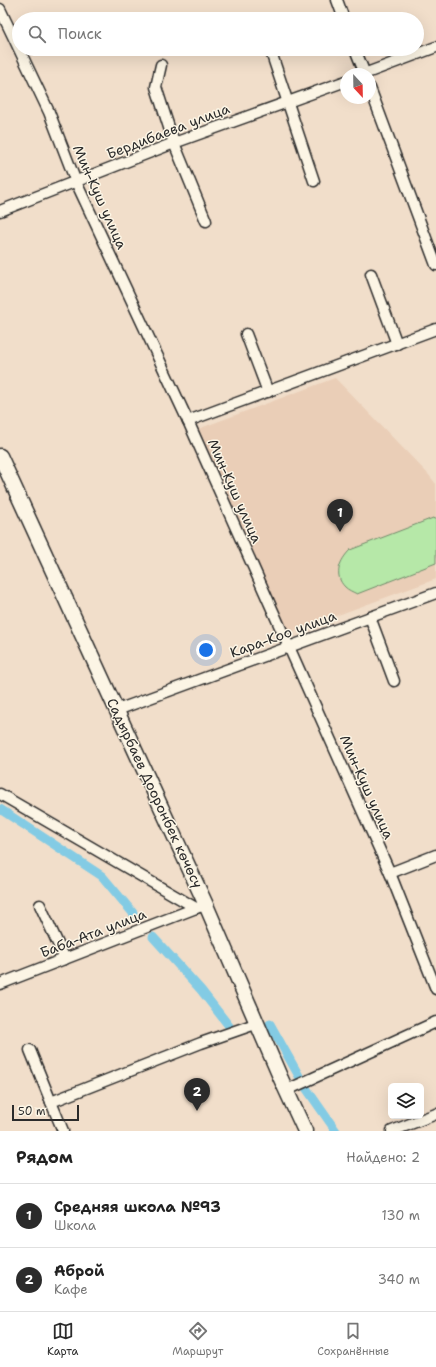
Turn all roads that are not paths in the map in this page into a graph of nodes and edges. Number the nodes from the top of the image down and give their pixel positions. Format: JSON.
{"nodes":[{"id":1,"x":337,"y":0,"type":"edge"},
{"id":2,"x":0,"y":9,"type":"edge"},
{"id":3,"x":341,"y":12,"type":"edge"},
{"id":4,"x":12,"y":34,"type":"edge"},
{"id":5,"x":436,"y":47,"type":"edge"},
{"id":6,"x":424,"y":52,"type":"edge"},
{"id":7,"x":22,"y":56,"type":"edge"},
{"id":8,"x":272,"y":56,"type":"edge"},
{"id":9,"x":358,"y":56,"type":"edge"},
{"id":10,"x":412,"y":56,"type":"edge"},
{"id":11,"x":160,"y":65,"type":"dead end"},
{"id":12,"x":363,"y":68,"type":"edge"},
{"id":13,"x":376,"y":70,"type":"edge"},
{"id":14,"x":340,"y":82,"type":"edge"},
{"id":15,"x":287,"y":102,"type":"junction"},
{"id":16,"x":376,"y":104,"type":"edge"},
{"id":17,"x":174,"y":143,"type":"junction"},
{"id":18,"x":314,"y":181,"type":"dead end"},
{"id":19,"x":76,"y":182,"type":"junction"},
{"id":20,"x":0,"y":211,"type":"edge"},
{"id":21,"x":206,"y":221,"type":"dead end"},
{"id":22,"x":436,"y":265,"type":"edge"},
{"id":23,"x":371,"y":274,"type":"dead end"},
{"id":24,"x":436,"y":329,"type":"edge"},
{"id":25,"x":246,"y":334,"type":"dead end"},
{"id":26,"x":396,"y":344,"type":"junction"},
{"id":27,"x":268,"y":392,"type":"junction"},
{"id":28,"x":188,"y":421,"type":"junction"},
{"id":29,"x":0,"y":456,"type":"edge"},
{"id":30,"x":436,"y":593,"type":"edge"},
{"id":31,"x":370,"y":617,"type":"junction"},
{"id":32,"x":289,"y":646,"type":"junction"},
{"id":33,"x":394,"y":680,"type":"dead end"},
{"id":34,"x":117,"y":710,"type":"junction"},
{"id":35,"x":0,"y":794,"type":"edge"},
{"id":36,"x":436,"y":855,"type":"edge"},
{"id":37,"x":390,"y":873,"type":"junction"},
{"id":38,"x":40,"y":905,"type":"dead end"},
{"id":39,"x":201,"y":906,"type":"junction"},
{"id":40,"x":65,"y":959,"type":"junction"},
{"id":41,"x":0,"y":984,"type":"edge"},
{"id":42,"x":436,"y":989,"type":"edge"},
{"id":43,"x":436,"y":1022,"type":"edge"},
{"id":44,"x":258,"y":1023,"type":"junction"},
{"id":45,"x":30,"y":1050,"type":"dead end"},
{"id":46,"x":287,"y":1090,"type":"junction"},
{"id":47,"x":51,"y":1102,"type":"junction"},
{"id":48,"x":436,"y":1114,"type":"edge"},
{"id":49,"x":63,"y":1131,"type":"edge"},
{"id":50,"x":305,"y":1131,"type":"edge"},
{"id":51,"x":392,"y":1131,"type":"edge"}],
"edges":[{"from":1,"to":3,"type":"street"},
{"from":2,"to":4,"type":"street","name":"Мин-Куш улица"},
{"from":5,"to":6,"type":"street"},
{"from":7,"to":19,"type":"street","name":"Мин-Куш улица"},
{"from":8,"to":15,"type":"street"},
{"from":9,"to":12,"type":"street"},
{"from":10,"to":13,"type":"street"},
{"from":11,"to":17,"type":"street"},
{"from":14,"to":15,"type":"street","name":"Бердибаева улица"},
{"from":15,"to":17,"type":"street","name":"Бердибаева улица"},
{"from":15,"to":18,"type":"street"},
{"from":16,"to":22,"type":"street"},
{"from":17,"to":19,"type":"street","name":"Бердибаева улица"},
{"from":17,"to":21,"type":"street"},
{"from":19,"to":20,"type":"street","name":"Бердибаева улица"},
{"from":19,"to":28,"type":"street","name":"Мин-Куш улица"},
{"from":23,"to":26,"type":"street"},
{"from":24,"to":26,"type":"street"},
{"from":25,"to":27,"type":"street"},
{"from":26,"to":27,"type":"street"},
{"from":27,"to":28,"type":"street"},
{"from":28,"to":32,"type":"street","name":"Мин-Куш улица"},
{"from":29,"to":34,"type":"main road","name":"Садырбаев Дооронбек көчөсү"},
{"from":30,"to":31,"type":"street","name":"Кара-Коо улица"},
{"from":31,"to":32,"type":"street","name":"Кара-Коо улица"},
{"from":31,"to":33,"type":"street"},
{"from":32,"to":34,"type":"street","name":"Кара-Коо улица"},
{"from":32,"to":37,"type":"street","name":"Мин-Куш улица"},
{"from":34,"to":39,"type":"main road","name":"Садырбаев Дооронбек көчөсү"},
{"from":35,"to":39,"type":"street"},
{"from":36,"to":37,"type":"street"},
{"from":37,"to":42,"type":"street","name":"Мин-Куш улица"},
{"from":38,"to":40,"type":"street"},
{"from":39,"to":40,"type":"street","name":"Баба-Ата улица"},
{"from":39,"to":44,"type":"main road","name":"Садырбаев Дооронбек көчөсү"},
{"from":40,"to":41,"type":"street","name":"Баба-Ата улица"},
{"from":43,"to":46,"type":"street"},
{"from":44,"to":46,"type":"main road","name":"Садырбаев Дооронбек көчөсү"},
{"from":44,"to":47,"type":"street"},
{"from":45,"to":47,"type":"street"},
{"from":46,"to":50,"type":"main road","name":"Садырбаев Дооронбек көчөсү"},
{"from":47,"to":49,"type":"street"},
{"from":48,"to":51,"type":"street"}]}
